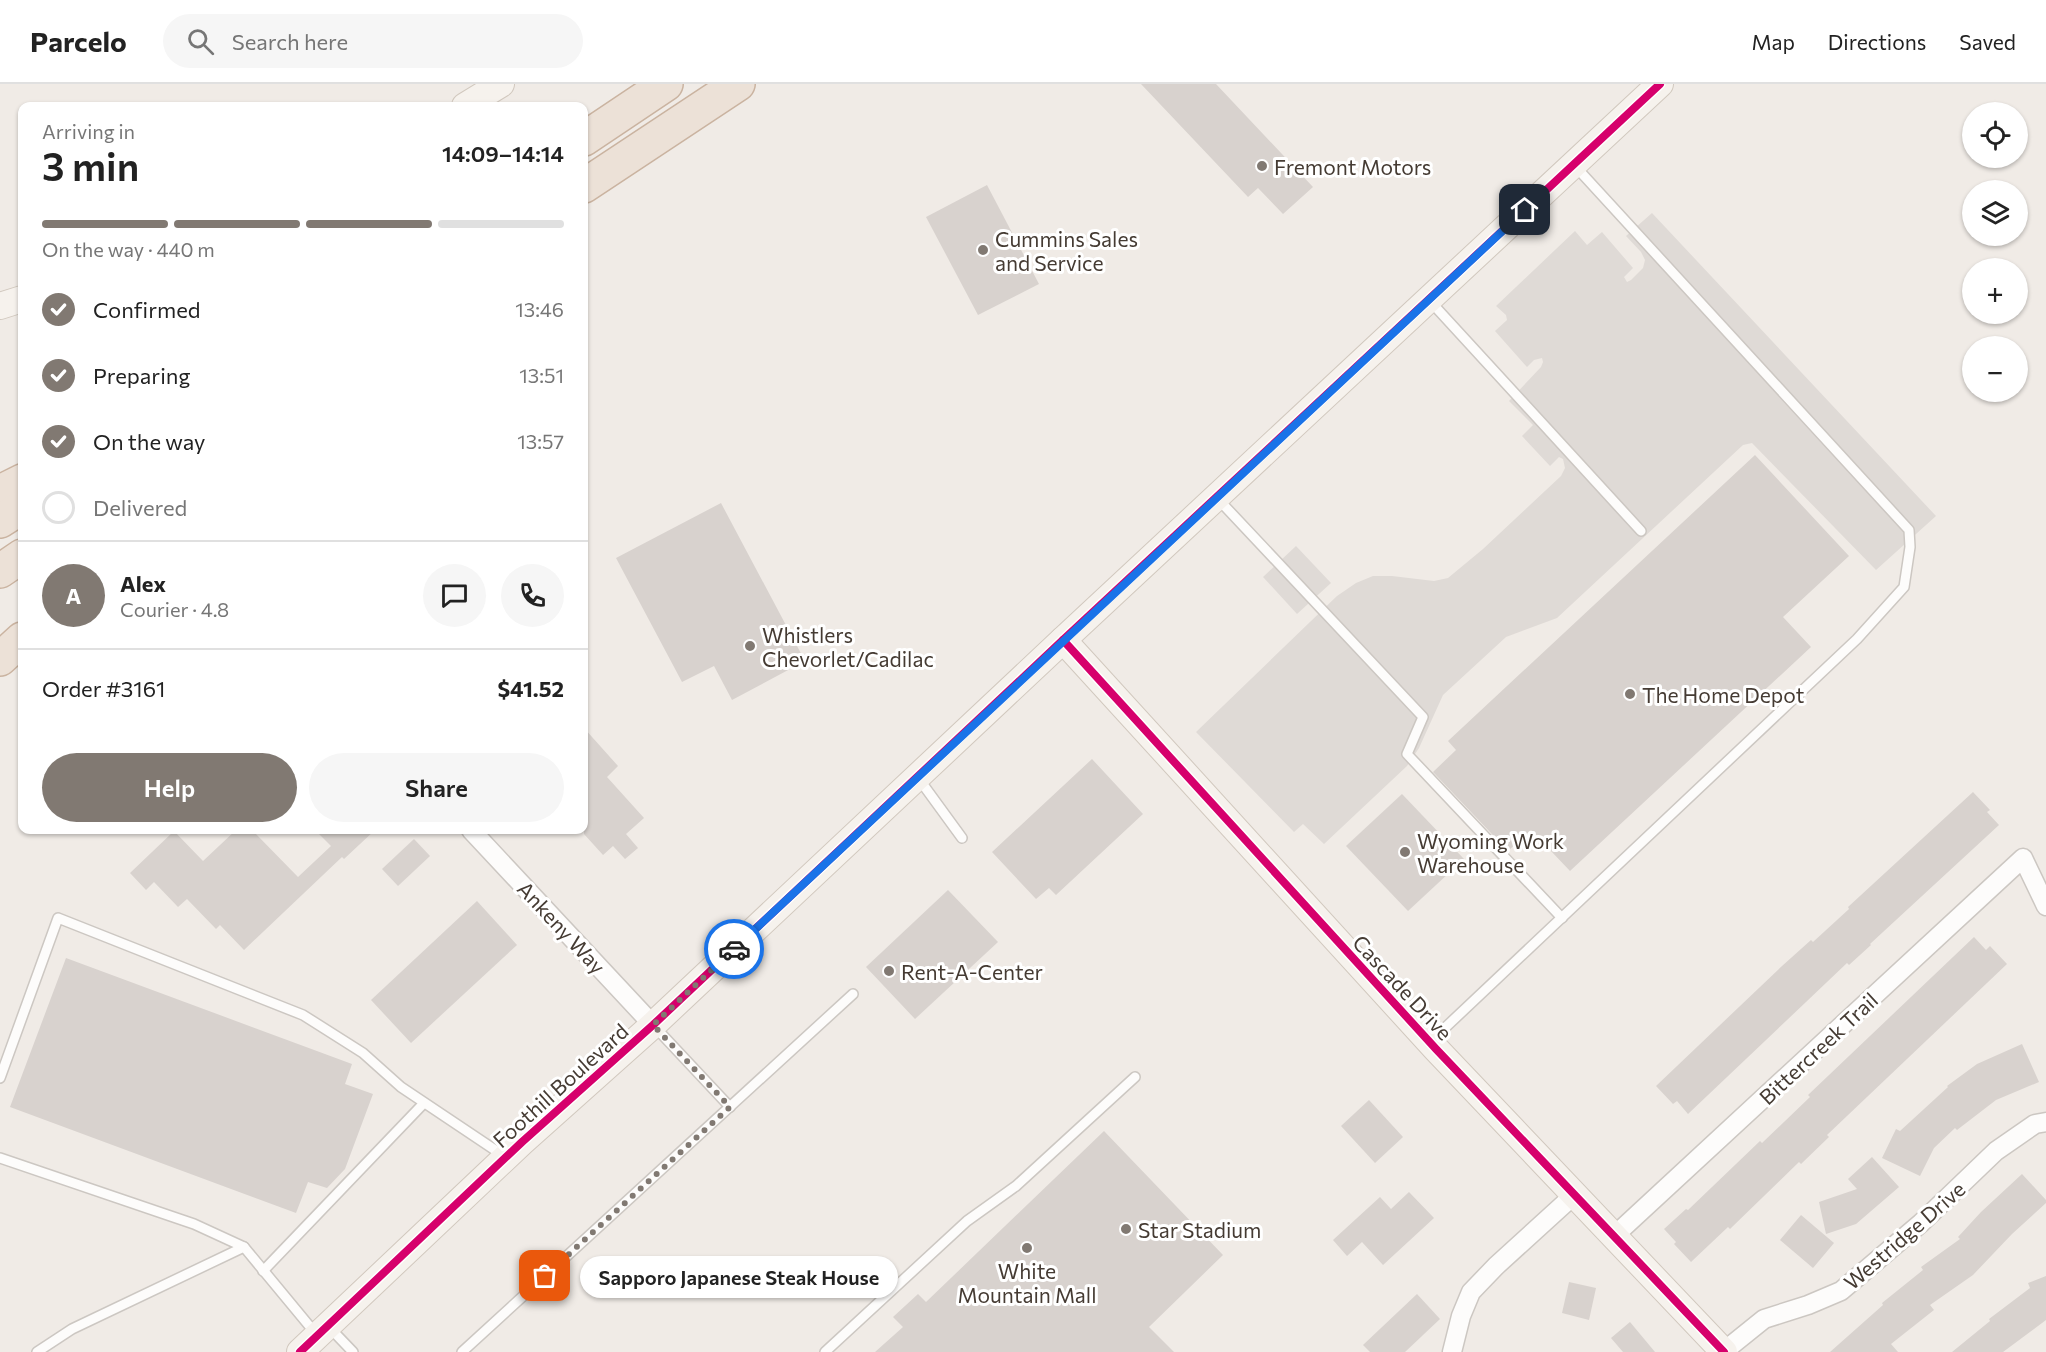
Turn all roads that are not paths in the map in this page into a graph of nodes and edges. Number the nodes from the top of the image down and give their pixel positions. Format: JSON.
{"nodes":[{"id":1,"x":501,"y":84,"type":"edge"},
{"id":2,"x":666,"y":84,"type":"edge"},
{"id":3,"x":738,"y":84,"type":"edge"},
{"id":4,"x":1660,"y":84,"type":"edge"},
{"id":5,"x":472,"y":102,"type":"edge"},
{"id":6,"x":588,"y":136,"type":"edge"},
{"id":7,"x":1574,"y":165,"type":"junction"},
{"id":8,"x":588,"y":184,"type":"edge"},
{"id":9,"x":18,"y":300,"type":"edge"},
{"id":10,"x":1429,"y":300,"type":"junction"},
{"id":11,"x":0,"y":306,"type":"edge"},
{"id":12,"x":18,"y":483,"type":"edge"},
{"id":13,"x":0,"y":492,"type":"edge"},
{"id":14,"x":1216,"y":498,"type":"junction"},
{"id":15,"x":18,"y":510,"type":"edge"},
{"id":16,"x":0,"y":521,"type":"edge"},
{"id":17,"x":1641,"y":531,"type":"dead end"},
{"id":18,"x":18,"y":559,"type":"edge"},
{"id":19,"x":0,"y":571,"type":"edge"},
{"id":20,"x":1063,"y":640,"type":"junction"},
{"id":21,"x":18,"y":643,"type":"edge"},
{"id":22,"x":0,"y":659,"type":"edge"},
{"id":23,"x":917,"y":777,"type":"junction"},
{"id":24,"x":475,"y":834,"type":"edge"},
{"id":25,"x":962,"y":838,"type":"dead end"},
{"id":26,"x":2046,"y":906,"type":"edge"},
{"id":27,"x":1562,"y":918,"type":"junction"},
{"id":28,"x":853,"y":994,"type":"dead end"},
{"id":29,"x":653,"y":1025,"type":"junction"},
{"id":30,"x":1429,"y":1042,"type":"junction"},
{"id":31,"x":1135,"y":1077,"type":"dead end"},
{"id":32,"x":0,"y":1078,"type":"edge"},
{"id":33,"x":424,"y":1103,"type":"junction"},
{"id":34,"x":730,"y":1107,"type":"junction"},
{"id":35,"x":2046,"y":1122,"type":"edge"},
{"id":36,"x":0,"y":1158,"type":"edge"},
{"id":37,"x":506,"y":1158,"type":"junction"},
{"id":38,"x":1574,"y":1195,"type":"junction"},
{"id":39,"x":1613,"y":1237,"type":"junction"},
{"id":40,"x":244,"y":1247,"type":"junction"},
{"id":41,"x":263,"y":1271,"type":"junction"},
{"id":42,"x":314,"y":1342,"type":"edge"},
{"id":43,"x":37,"y":1352,"type":"edge"},
{"id":44,"x":353,"y":1352,"type":"edge"},
{"id":45,"x":462,"y":1352,"type":"edge"},
{"id":46,"x":825,"y":1352,"type":"edge"},
{"id":47,"x":1452,"y":1352,"type":"edge"},
{"id":48,"x":1724,"y":1352,"type":"edge"}],
"edges":[{"from":1,"to":5,"type":"street"},
{"from":2,"to":6,"type":"highway"},
{"from":3,"to":8,"type":"highway"},
{"from":4,"to":7,"type":"street","name":"Foothill Boulevard"},
{"from":7,"to":10,"type":"street","name":"Foothill Boulevard"},
{"from":7,"to":27,"type":"lane"},
{"from":9,"to":11,"type":"street"},
{"from":10,"to":14,"type":"street","name":"Foothill Boulevard"},
{"from":10,"to":17,"type":"lane"},
{"from":12,"to":13,"type":"highway"},
{"from":14,"to":20,"type":"street","name":"Foothill Boulevard"},
{"from":14,"to":27,"type":"lane"},
{"from":15,"to":16,"type":"highway"},
{"from":18,"to":19,"type":"highway"},
{"from":20,"to":23,"type":"street","name":"Foothill Boulevard"},
{"from":20,"to":30,"type":"street","name":"Cascade Drive"},
{"from":21,"to":22,"type":"highway"},
{"from":23,"to":25,"type":"lane"},
{"from":23,"to":29,"type":"street","name":"Foothill Boulevard"},
{"from":24,"to":29,"type":"street","name":"Ankeny Way"},
{"from":26,"to":39,"type":"street","name":"Bittercreek Trail"},
{"from":27,"to":30,"type":"lane"},
{"from":28,"to":34,"type":"lane"},
{"from":29,"to":34,"type":"lane"},
{"from":29,"to":37,"type":"street","name":"Foothill Boulevard"},
{"from":30,"to":38,"type":"street","name":"Cascade Drive"},
{"from":31,"to":46,"type":"lane"},
{"from":32,"to":33,"type":"lane"},
{"from":33,"to":37,"type":"lane"},
{"from":33,"to":41,"type":"lane"},
{"from":34,"to":45,"type":"lane"},
{"from":35,"to":48,"type":"street","name":"Westridge Drive"},
{"from":36,"to":40,"type":"lane"},
{"from":37,"to":42,"type":"street","name":"Foothill Boulevard"},
{"from":38,"to":39,"type":"street","name":"Cascade Drive"},
{"from":38,"to":47,"type":"street"},
{"from":39,"to":48,"type":"street","name":"Cascade Drive"},
{"from":40,"to":41,"type":"lane"},
{"from":40,"to":43,"type":"lane"},
{"from":41,"to":42,"type":"lane"},
{"from":42,"to":44,"type":"lane"}]}
